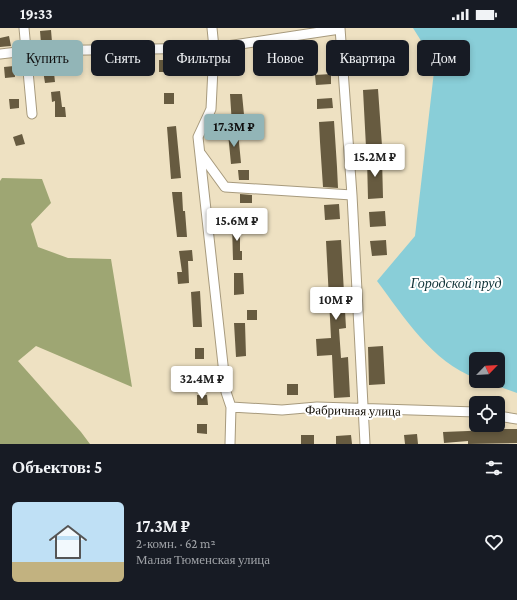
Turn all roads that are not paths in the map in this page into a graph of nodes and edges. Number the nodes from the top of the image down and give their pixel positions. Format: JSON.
{"nodes":[{"id":1,"x":24,"y":28,"type":"edge"},
{"id":2,"x":212,"y":28,"type":"edge"},
{"id":3,"x":340,"y":29,"type":"edge"},
{"id":4,"x":25,"y":40,"type":"edge"},
{"id":5,"x":213,"y":40,"type":"edge"},
{"id":6,"x":245,"y":43,"type":"edge"},
{"id":7,"x":163,"y":49,"type":"edge"},
{"id":8,"x":83,"y":50,"type":"edge"},
{"id":9,"x":12,"y":53,"type":"edge"},
{"id":10,"x":0,"y":54,"type":"edge"},
{"id":11,"x":28,"y":76,"type":"edge"},
{"id":12,"x":213,"y":76,"type":"edge"},
{"id":13,"x":32,"y":114,"type":"dead end"},
{"id":14,"x":200,"y":152,"type":"junction"},
{"id":15,"x":352,"y":195,"type":"junction"},
{"id":16,"x":231,"y":407,"type":"junction"},
{"id":17,"x":364,"y":410,"type":"junction"},
{"id":18,"x":469,"y":412,"type":"edge"},
{"id":19,"x":505,"y":417,"type":"edge"},
{"id":20,"x":517,"y":419,"type":"edge"},
{"id":21,"x":230,"y":444,"type":"edge"},
{"id":22,"x":366,"y":444,"type":"edge"}],
"edges":[{"from":1,"to":4,"type":"street"},
{"from":2,"to":5,"type":"street"},
{"from":3,"to":6,"type":"street"},
{"from":3,"to":15,"type":"street"},
{"from":7,"to":8,"type":"street"},
{"from":9,"to":10,"type":"street"},
{"from":11,"to":13,"type":"street"},
{"from":12,"to":14,"type":"street"},
{"from":14,"to":15,"type":"street"},
{"from":14,"to":16,"type":"street"},
{"from":15,"to":17,"type":"street"},
{"from":16,"to":17,"type":"street","name":"Фабричная улица"},
{"from":16,"to":21,"type":"street"},
{"from":17,"to":18,"type":"street","name":"Фабричная улица"},
{"from":17,"to":22,"type":"street"},
{"from":19,"to":20,"type":"street"}]}
